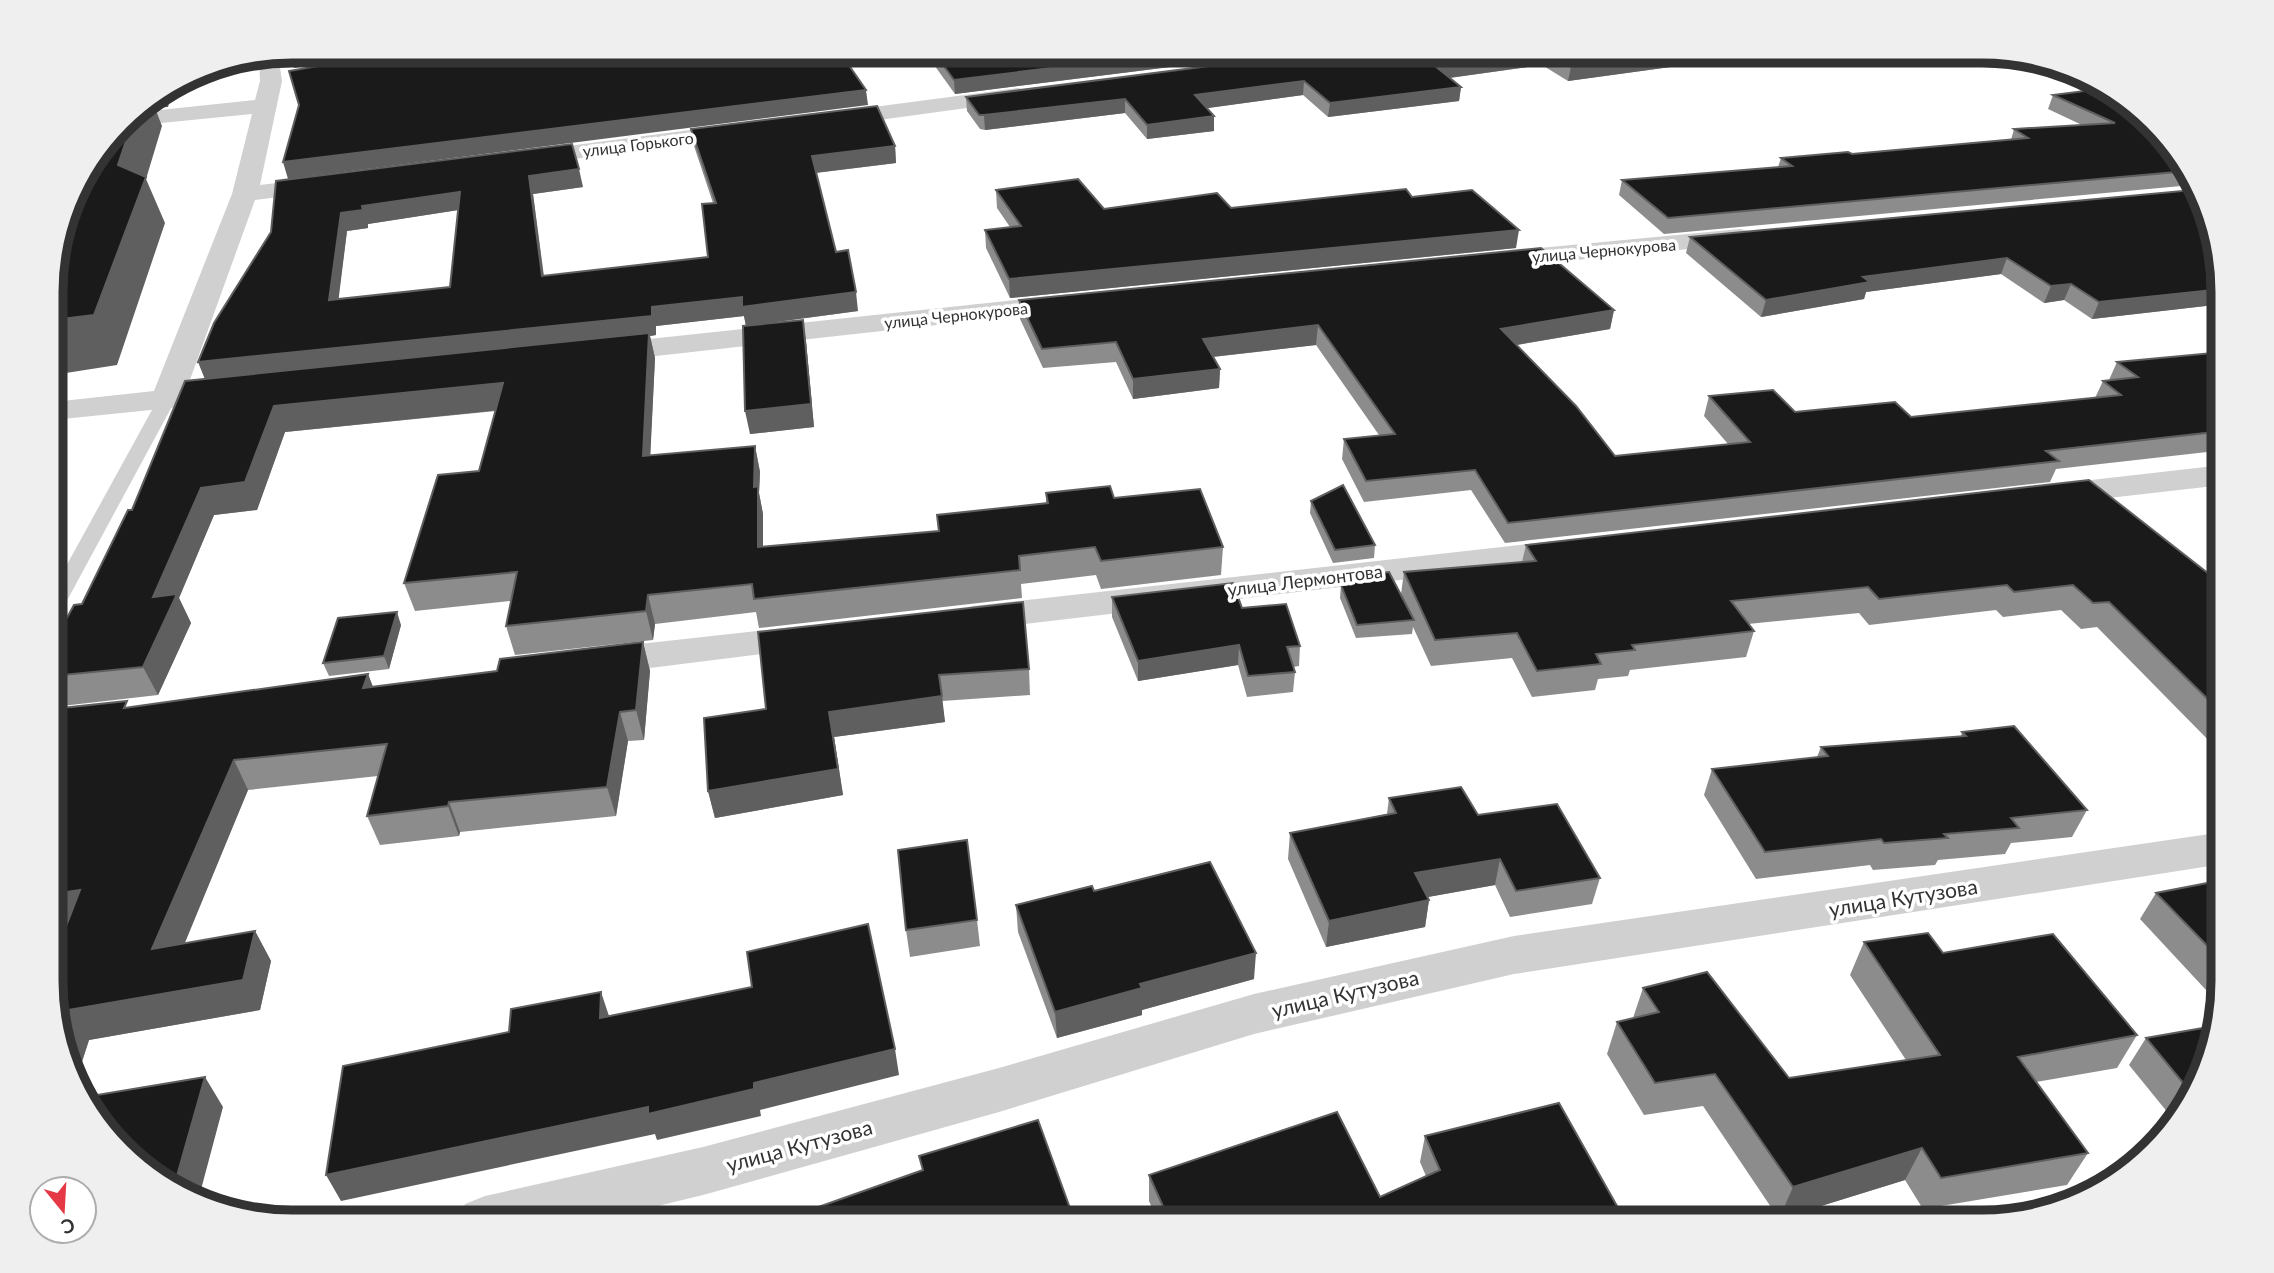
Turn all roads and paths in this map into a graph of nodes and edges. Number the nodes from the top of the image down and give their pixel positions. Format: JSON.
{"nodes":[{"id":1,"x":269,"y":65,"type":"edge"},
{"id":2,"x":297,"y":76,"type":"edge"},
{"id":3,"x":1046,"y":92,"type":"edge"},
{"id":4,"x":268,"y":93,"type":"junction"},
{"id":5,"x":144,"y":117,"type":"edge"},
{"id":6,"x":811,"y":122,"type":"edge"},
{"id":7,"x":770,"y":127,"type":"edge"},
{"id":8,"x":494,"y":163,"type":"edge"},
{"id":9,"x":355,"y":180,"type":"edge"},
{"id":10,"x":245,"y":194,"type":"junction"},
{"id":11,"x":1765,"y":235,"type":"edge"},
{"id":12,"x":1474,"y":262,"type":"edge"},
{"id":13,"x":1099,"y":300,"type":"edge"},
{"id":14,"x":570,"y":356,"type":"edge"},
{"id":15,"x":250,"y":390,"type":"edge"},
{"id":16,"x":167,"y":399,"type":"junction"},
{"id":17,"x":63,"y":410,"type":"edge"},
{"id":18,"x":2211,"y":476,"type":"edge"},
{"id":19,"x":2015,"y":499,"type":"edge"},
{"id":20,"x":1601,"y":547,"type":"edge"},
{"id":21,"x":63,"y":590,"type":"edge"},
{"id":22,"x":937,"y":622,"type":"edge"},
{"id":23,"x":841,"y":634,"type":"edge"},
{"id":24,"x":564,"y":665,"type":"edge"},
{"id":25,"x":2211,"y":850,"type":"edge"},
{"id":26,"x":536,"y":1210,"type":"edge"}],
"edges":[{"from":1,"to":4,"type":"street"},
{"from":2,"to":4,"type":"street"},
{"from":3,"to":6,"type":"street"},
{"from":4,"to":5,"type":"street"},
{"from":4,"to":10,"type":"street"},
{"from":7,"to":8,"type":"street","name":"улица Горького"},
{"from":9,"to":10,"type":"street"},
{"from":10,"to":16,"type":"street"},
{"from":11,"to":12,"type":"street","name":"улица Чернокурова"},
{"from":13,"to":14,"type":"street","name":"улица Чернокурова"},
{"from":15,"to":16,"type":"street"},
{"from":16,"to":17,"type":"street"},
{"from":16,"to":21,"type":"lane"},
{"from":18,"to":19,"type":"street"},
{"from":20,"to":22,"type":"street","name":"улица Лермонтова"},
{"from":23,"to":24,"type":"street"},
{"from":25,"to":26,"type":"street","name":"улица Кутузова"}]}
